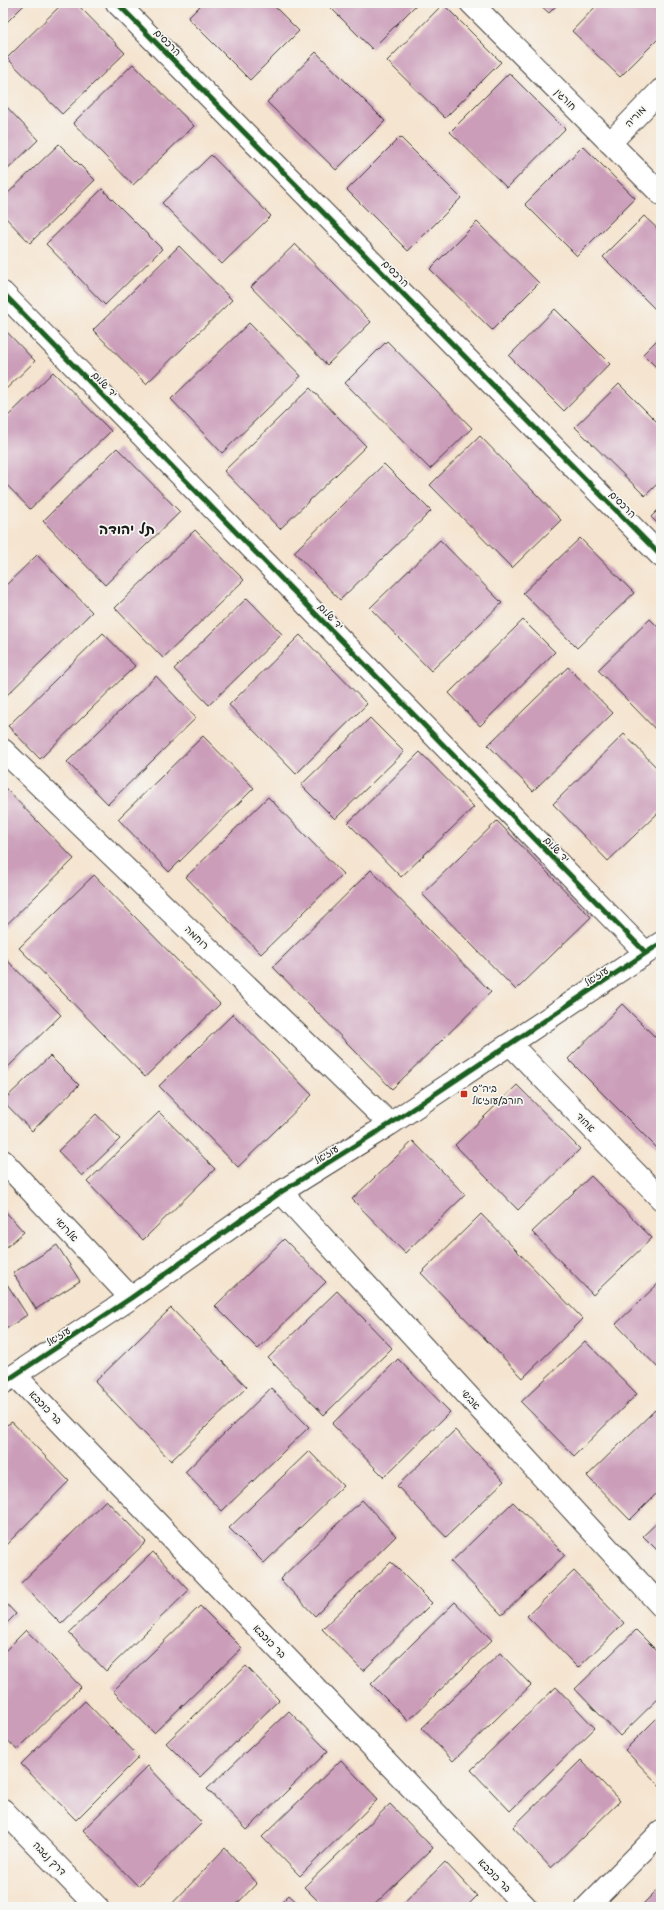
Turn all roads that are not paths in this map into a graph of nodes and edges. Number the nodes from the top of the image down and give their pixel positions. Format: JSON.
{"nodes":[{"id":1,"x":117,"y":3,"type":"edge"},
{"id":2,"x":471,"y":3,"type":"edge"},
{"id":3,"x":661,"y":90,"type":"edge"},
{"id":4,"x":610,"y":143,"type":"junction"},
{"id":5,"x":661,"y":194,"type":"edge"},
{"id":6,"x":3,"y":293,"type":"edge"},
{"id":7,"x":661,"y":556,"type":"edge"},
{"id":8,"x":3,"y":750,"type":"edge"},
{"id":9,"x":653,"y":948,"type":"edge"},
{"id":10,"x":511,"y":1045,"type":"junction"},
{"id":11,"x":390,"y":1124,"type":"junction"},
{"id":12,"x":3,"y":1161,"type":"edge"},
{"id":13,"x":281,"y":1192,"type":"junction"},
{"id":14,"x":661,"y":1199,"type":"edge"},
{"id":15,"x":131,"y":1298,"type":"junction"},
{"id":16,"x":9,"y":1379,"type":"edge"},
{"id":17,"x":661,"y":1606,"type":"edge"},
{"id":18,"x":3,"y":1810,"type":"edge"},
{"id":19,"x":661,"y":1832,"type":"edge"},
{"id":20,"x":97,"y":1907,"type":"edge"},
{"id":21,"x":526,"y":1907,"type":"edge"},
{"id":22,"x":587,"y":1907,"type":"edge"}],
"edges":[{"from":1,"to":7,"type":"street","name":"הרכסים"},
{"from":2,"to":4,"type":"street","name":"חורגין"},
{"from":3,"to":4,"type":"street","name":"מוריה"},
{"from":4,"to":5,"type":"street","name":"חורגין"},
{"from":6,"to":9,"type":"street","name":"יד שלום"},
{"from":8,"to":11,"type":"street","name":"רוחמה"},
{"from":9,"to":10,"type":"street","name":"עוזיאל"},
{"from":10,"to":11,"type":"street","name":"עוזיאל"},
{"from":10,"to":14,"type":"street","name":"אהוד"},
{"from":11,"to":13,"type":"street","name":"עוזיאל"},
{"from":12,"to":15,"type":"street","name":"אלרואי"},
{"from":13,"to":15,"type":"street","name":"עוזיאל"},
{"from":13,"to":17,"type":"street","name":"אבישי"},
{"from":15,"to":16,"type":"street","name":"עוזיאל"},
{"from":16,"to":21,"type":"street","name":"בר כוכבא"},
{"from":18,"to":20,"type":"street","name":"דרך נגבה"},
{"from":19,"to":22,"type":"street"}]}
